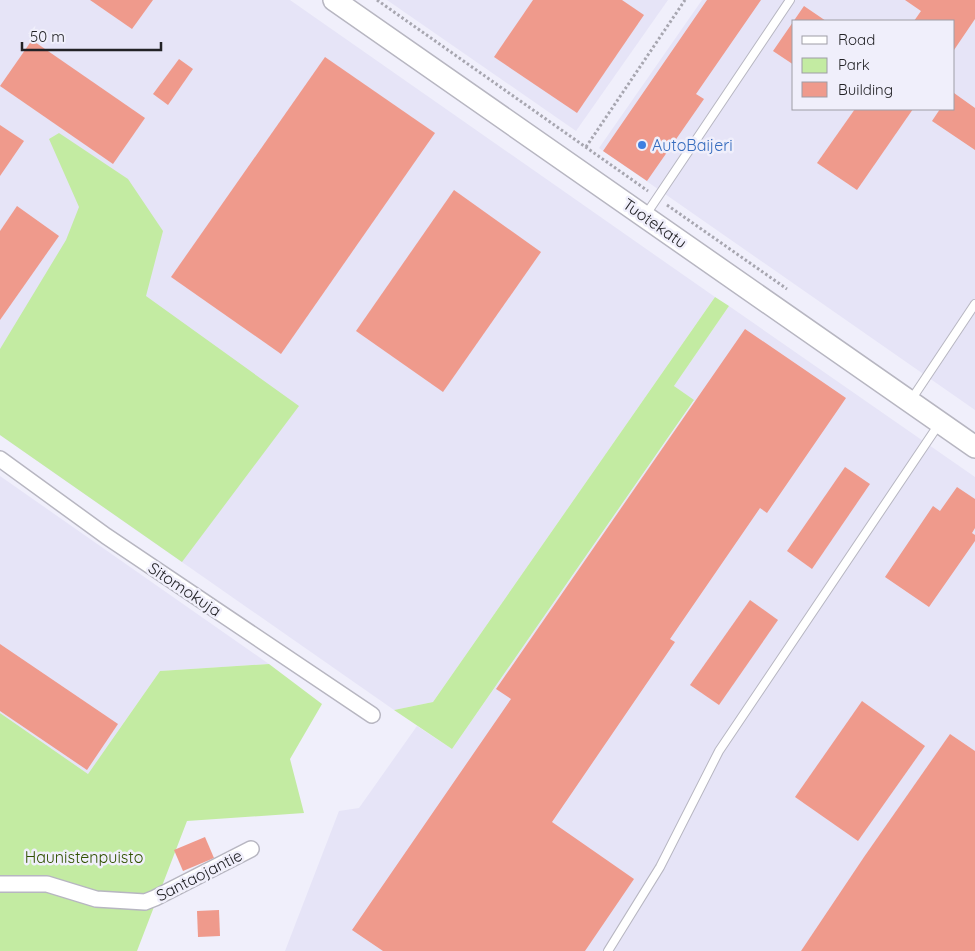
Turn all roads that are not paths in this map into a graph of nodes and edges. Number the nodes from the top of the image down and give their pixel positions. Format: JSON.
{"nodes":[{"id":1,"x":334,"y":0,"type":"edge"},
{"id":2,"x":790,"y":0,"type":"edge"},
{"id":3,"x":646,"y":216,"type":"junction"},
{"id":4,"x":975,"y":304,"type":"edge"},
{"id":5,"x":909,"y":401,"type":"junction"},
{"id":6,"x":940,"y":423,"type":"junction"},
{"id":7,"x":975,"y":447,"type":"edge"},
{"id":8,"x":0,"y":459,"type":"edge"},
{"id":9,"x":372,"y":715,"type":"dead end"},
{"id":10,"x":251,"y":848,"type":"dead end"},
{"id":11,"x":0,"y":884,"type":"edge"},
{"id":12,"x":608,"y":951,"type":"edge"}],
"edges":[{"from":1,"to":3,"type":"street","name":"Tuotekatu"},
{"from":2,"to":3,"type":"lane"},
{"from":3,"to":5,"type":"street","name":"Tuotekatu"},
{"from":4,"to":5,"type":"lane"},
{"from":5,"to":6,"type":"street","name":"Tuotekatu"},
{"from":6,"to":7,"type":"street","name":"Tuotekatu"},
{"from":6,"to":12,"type":"lane"},
{"from":8,"to":9,"type":"street","name":"Sitomokuja"},
{"from":10,"to":11,"type":"street","name":"Santaojantie"}]}
